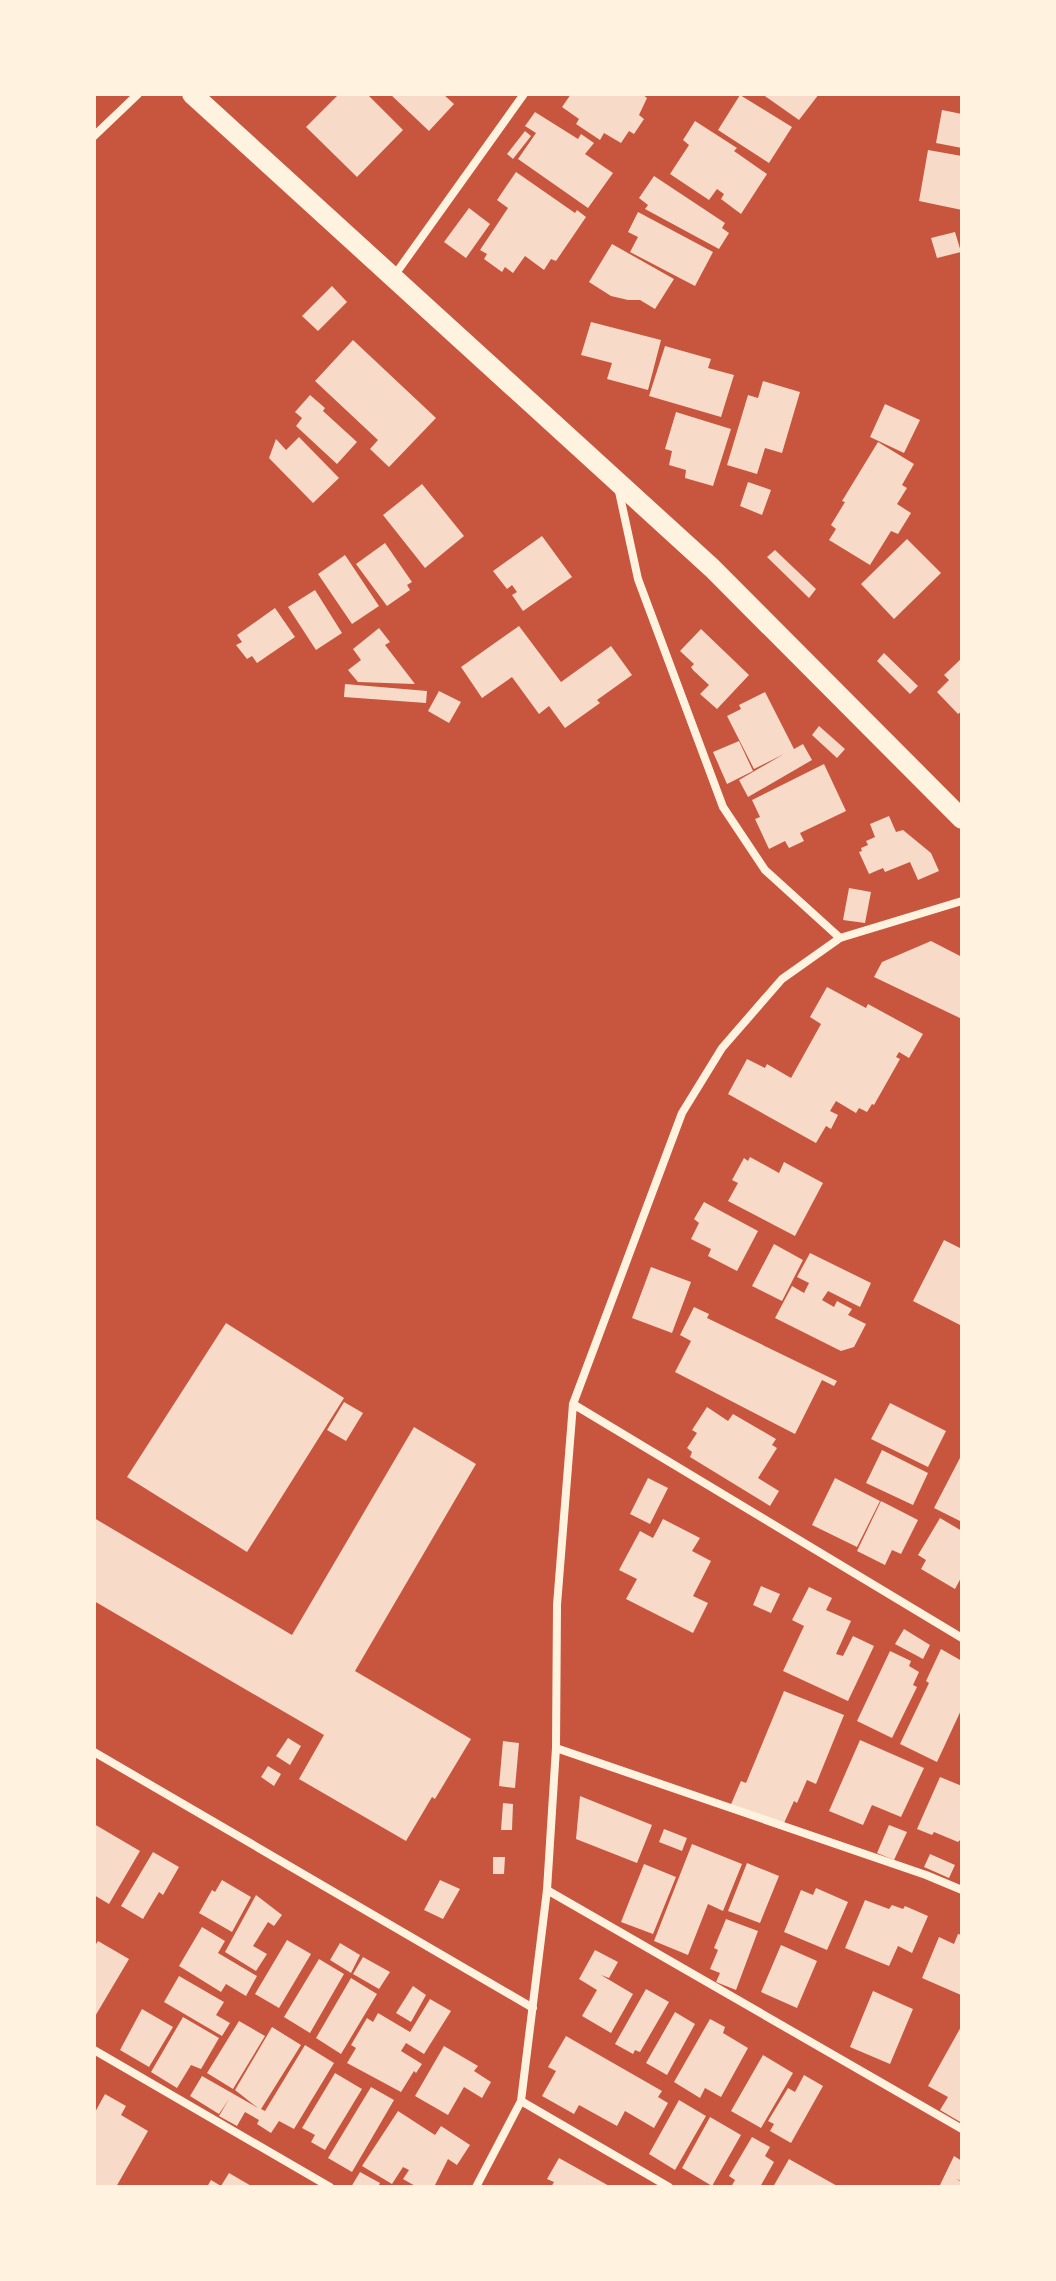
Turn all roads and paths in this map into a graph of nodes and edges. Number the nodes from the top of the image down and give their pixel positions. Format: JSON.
{"nodes":[{"id":1,"x":138,"y":94,"type":"edge"},
{"id":2,"x":192,"y":94,"type":"edge"},
{"id":3,"x":524,"y":94,"type":"edge"},
{"id":4,"x":94,"y":136,"type":"edge"},
{"id":5,"x":393,"y":277,"type":"junction"},
{"id":6,"x":617,"y":483,"type":"junction"},
{"id":7,"x":962,"y":819,"type":"edge"},
{"id":8,"x":962,"y":901,"type":"edge"},
{"id":9,"x":840,"y":938,"type":"junction"},
{"id":10,"x":573,"y":1404,"type":"junction"},
{"id":11,"x":962,"y":1638,"type":"edge"},
{"id":12,"x":556,"y":1748,"type":"junction"},
{"id":13,"x":94,"y":1752,"type":"edge"},
{"id":14,"x":547,"y":1890,"type":"junction"},
{"id":15,"x":962,"y":1890,"type":"edge"},
{"id":16,"x":533,"y":2008,"type":"junction"},
{"id":17,"x":94,"y":2050,"type":"edge"},
{"id":18,"x":521,"y":2101,"type":"junction"},
{"id":19,"x":962,"y":2129,"type":"edge"},
{"id":20,"x":330,"y":2187,"type":"edge"},
{"id":21,"x":476,"y":2187,"type":"edge"},
{"id":22,"x":669,"y":2187,"type":"edge"}],
"edges":[{"from":1,"to":4,"type":"street"},
{"from":2,"to":5,"type":"main road"},
{"from":3,"to":5,"type":"street"},
{"from":5,"to":6,"type":"main road"},
{"from":6,"to":7,"type":"main road"},
{"from":6,"to":9,"type":"street"},
{"from":8,"to":9,"type":"street"},
{"from":9,"to":10,"type":"street"},
{"from":10,"to":11,"type":"street"},
{"from":10,"to":12,"type":"street"},
{"from":12,"to":14,"type":"street"},
{"from":12,"to":15,"type":"street"},
{"from":13,"to":16,"type":"street"},
{"from":14,"to":16,"type":"street"},
{"from":14,"to":19,"type":"street"},
{"from":16,"to":18,"type":"street"},
{"from":17,"to":20,"type":"street"},
{"from":18,"to":21,"type":"street"},
{"from":18,"to":22,"type":"street"}]}
